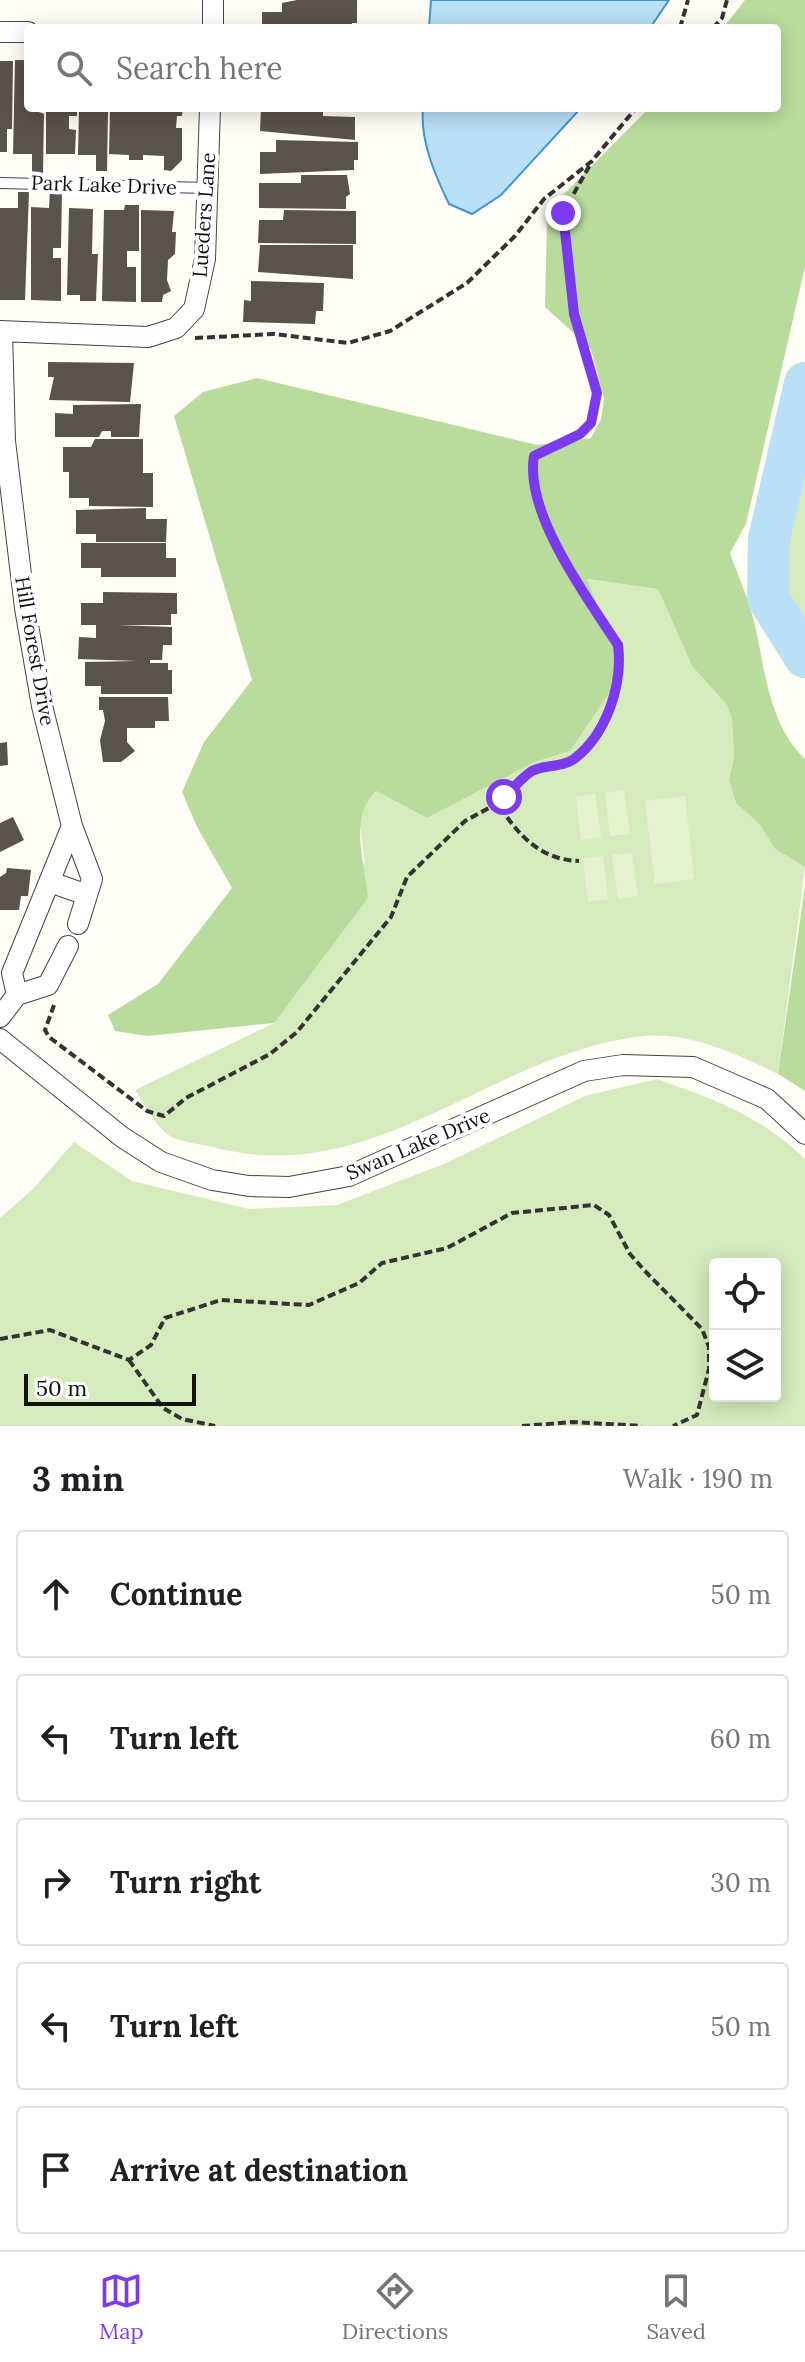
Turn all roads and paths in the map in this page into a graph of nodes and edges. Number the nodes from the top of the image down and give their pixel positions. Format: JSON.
{"nodes":[{"id":1,"x":213,"y":0,"type":"edge"},
{"id":2,"x":688,"y":0,"type":"edge"},
{"id":3,"x":727,"y":0,"type":"edge"},
{"id":4,"x":213,"y":24,"type":"edge"},
{"id":5,"x":681,"y":24,"type":"edge"},
{"id":6,"x":717,"y":24,"type":"edge"},
{"id":7,"x":0,"y":32,"type":"edge"},
{"id":8,"x":24,"y":32,"type":"edge"},
{"id":9,"x":210,"y":112,"type":"edge"},
{"id":10,"x":633,"y":112,"type":"edge"},
{"id":11,"x":592,"y":161,"type":"junction"},
{"id":12,"x":0,"y":183,"type":"edge"},
{"id":13,"x":208,"y":188,"type":"junction"},
{"id":14,"x":176,"y":328,"type":"junction"},
{"id":15,"x":1,"y":331,"type":"edge"},
{"id":16,"x":498,"y":803,"type":"junction"},
{"id":17,"x":72,"y":826,"type":"junction"},
{"id":18,"x":579,"y":861,"type":"dead end"},
{"id":19,"x":50,"y":882,"type":"junction"},
{"id":20,"x":87,"y":895,"type":"junction"},
{"id":21,"x":78,"y":924,"type":"dead end"},
{"id":22,"x":68,"y":946,"type":"dead end"},
{"id":23,"x":17,"y":995,"type":"junction"},
{"id":24,"x":56,"y":1001,"type":"dead end"},
{"id":25,"x":0,"y":1017,"type":"edge"},
{"id":26,"x":0,"y":1039,"type":"edge"},
{"id":27,"x":805,"y":1134,"type":"edge"},
{"id":28,"x":0,"y":1339,"type":"edge"},
{"id":29,"x":129,"y":1360,"type":"junction"},
{"id":30,"x":215,"y":1426,"type":"edge"},
{"id":31,"x":522,"y":1426,"type":"edge"},
{"id":32,"x":642,"y":1426,"type":"edge"},
{"id":33,"x":673,"y":1426,"type":"edge"}],
"edges":[{"from":1,"to":4,"type":"street"},
{"from":2,"to":5,"type":"path"},
{"from":3,"to":6,"type":"path"},
{"from":7,"to":8,"type":"street"},
{"from":9,"to":13,"type":"street","name":"Lueders Lane"},
{"from":10,"to":11,"type":"path"},
{"from":11,"to":14,"type":"path"},
{"from":11,"to":16,"type":"path"},
{"from":12,"to":13,"type":"lane","name":"Park Lake Drive"},
{"from":13,"to":14,"type":"street","name":"Lueders Lane"},
{"from":14,"to":15,"type":"street"},
{"from":15,"to":17,"type":"street","name":"Hill Forest Drive"},
{"from":16,"to":18,"type":"path"},
{"from":16,"to":24,"type":"path"},
{"from":17,"to":19,"type":"street"},
{"from":17,"to":20,"type":"street","name":"Hill Forest Drive"},
{"from":19,"to":20,"type":"street"},
{"from":19,"to":23,"type":"street"},
{"from":20,"to":21,"type":"street","name":"Hill Forest Drive"},
{"from":22,"to":23,"type":"street"},
{"from":23,"to":25,"type":"street"},
{"from":26,"to":27,"type":"street","name":"Swan Lake Drive"},
{"from":28,"to":29,"type":"path"},
{"from":29,"to":30,"type":"path"},
{"from":29,"to":33,"type":"path"},
{"from":31,"to":32,"type":"path"}]}
